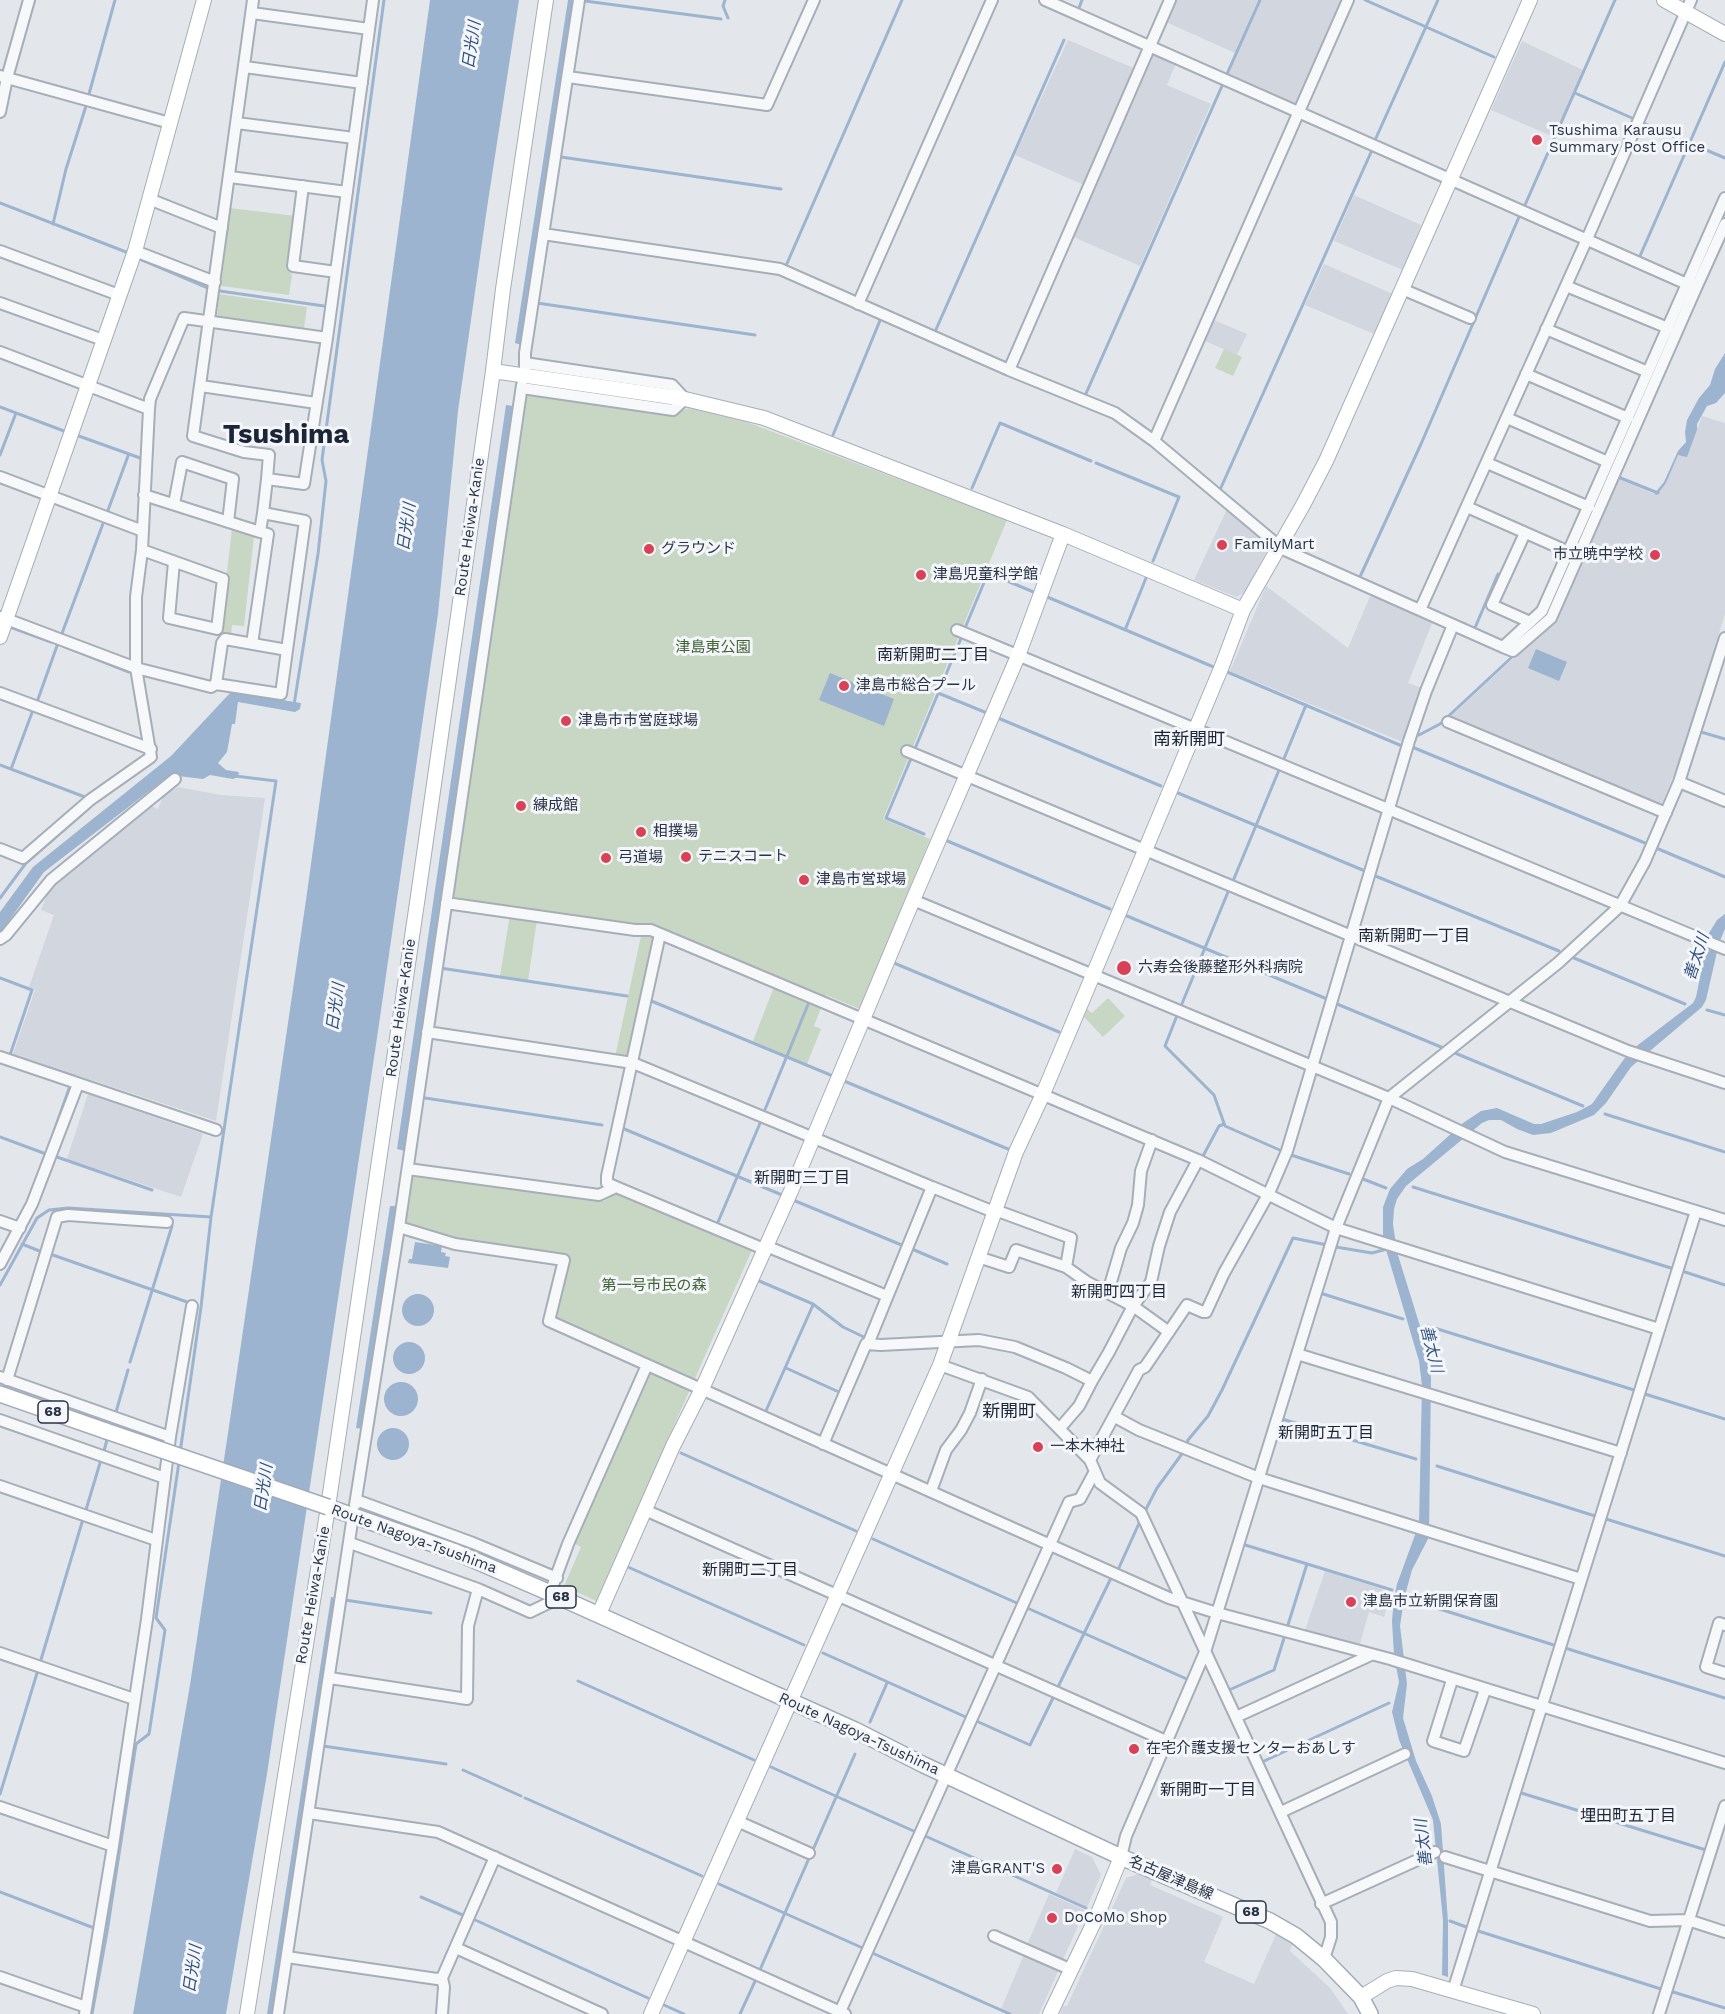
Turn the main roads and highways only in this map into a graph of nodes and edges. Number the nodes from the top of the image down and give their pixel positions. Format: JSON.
{"nodes":[{"id":1,"x":2,"y":1384,"type":"edge"},
{"id":2,"x":946,"y":1775,"type":"joint"},
{"id":3,"x":1370,"y":2014,"type":"edge"}],
"edges":[{"from":1,"to":2,"type":"main road","name":"Route Nagoya-Tsushima","number":"68","bridge":true},
{"from":2,"to":3,"type":"main road","name":"名古屋津島線","number":"68"}]}
